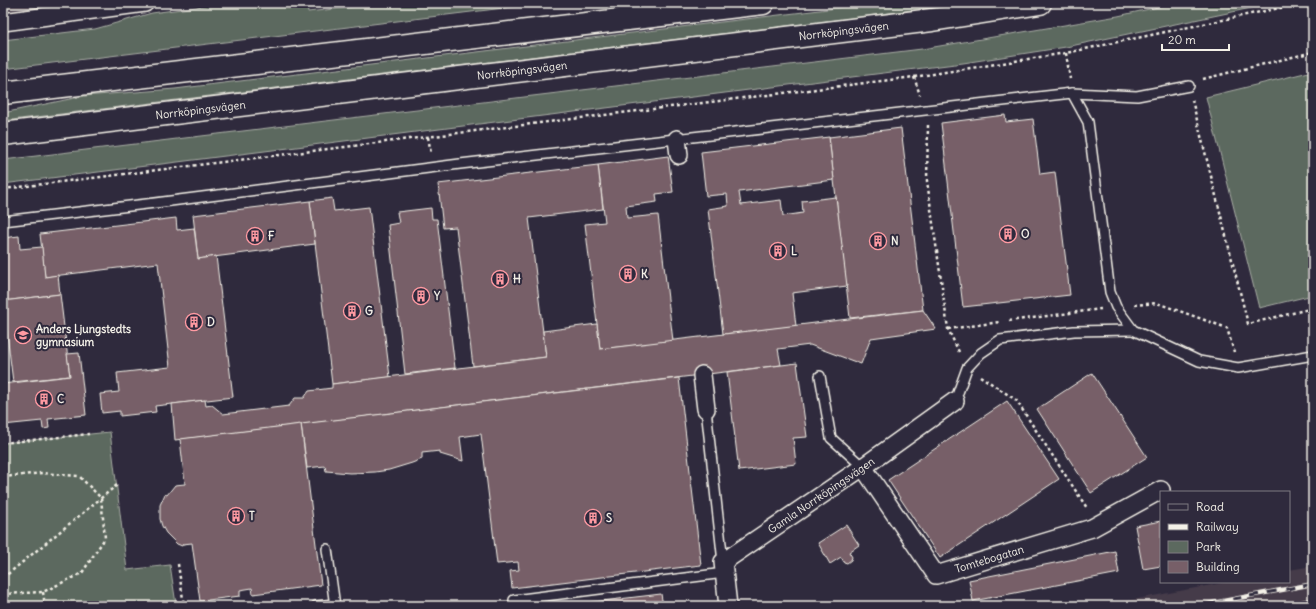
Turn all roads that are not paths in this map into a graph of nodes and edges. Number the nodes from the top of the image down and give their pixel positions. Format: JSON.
{"nodes":[{"id":1,"x":145,"y":3,"type":"edge"},
{"id":2,"x":763,"y":3,"type":"edge"},
{"id":3,"x":1040,"y":3,"type":"edge"},
{"id":4,"x":3,"y":22,"type":"edge"},
{"id":5,"x":1189,"y":86,"type":"road end"},
{"id":6,"x":3,"y":93,"type":"edge"},
{"id":7,"x":1072,"y":93,"type":"junction"},
{"id":8,"x":3,"y":134,"type":"edge"},
{"id":9,"x":3,"y":222,"type":"edge"},
{"id":10,"x":1133,"y":330,"type":"junction"},
{"id":11,"x":1313,"y":355,"type":"edge"},
{"id":12,"x":702,"y":375,"type":"dead end"},
{"id":13,"x":820,"y":376,"type":"dead end"},
{"id":14,"x":955,"y":401,"type":"joint"},
{"id":15,"x":706,"y":409,"type":"joint"},
{"id":16,"x":863,"y":467,"type":"junction"},
{"id":17,"x":1161,"y":490,"type":"dead end"},
{"id":18,"x":327,"y":549,"type":"dead end"},
{"id":19,"x":724,"y":568,"type":"junction"},
{"id":20,"x":514,"y":600,"type":"dead end"},
{"id":21,"x":335,"y":605,"type":"edge"},
{"id":22,"x":316,"y":606,"type":"edge"},
{"id":23,"x":728,"y":606,"type":"edge"}],
"edges":[{"from":1,"to":4,"type":"street"},
{"from":2,"to":6,"type":"main road"},
{"from":3,"to":8,"type":"main road","name":"Norrköpingsvägen"},
{"from":5,"to":7,"type":"lane"},
{"from":7,"to":9,"type":"lane"},
{"from":7,"to":10,"type":"lane"},
{"from":10,"to":11,"type":"lane"},
{"from":10,"to":14,"type":"lane"},
{"from":12,"to":15,"type":"street"},
{"from":13,"to":16,"type":"lane"},
{"from":14,"to":16,"type":"street","name":"Gamla Norrköpingsvägen"},
{"from":15,"to":19,"type":"lane"},
{"from":16,"to":17,"type":"street","name":"Tomtebogatan"},
{"from":16,"to":19,"type":"street","name":"Gamla Norrköpingsvägen"},
{"from":18,"to":21,"type":"lane"},
{"from":19,"to":20,"type":"lane"},
{"from":19,"to":23,"type":"street"},
{"from":21,"to":22,"type":"lane"}]}
